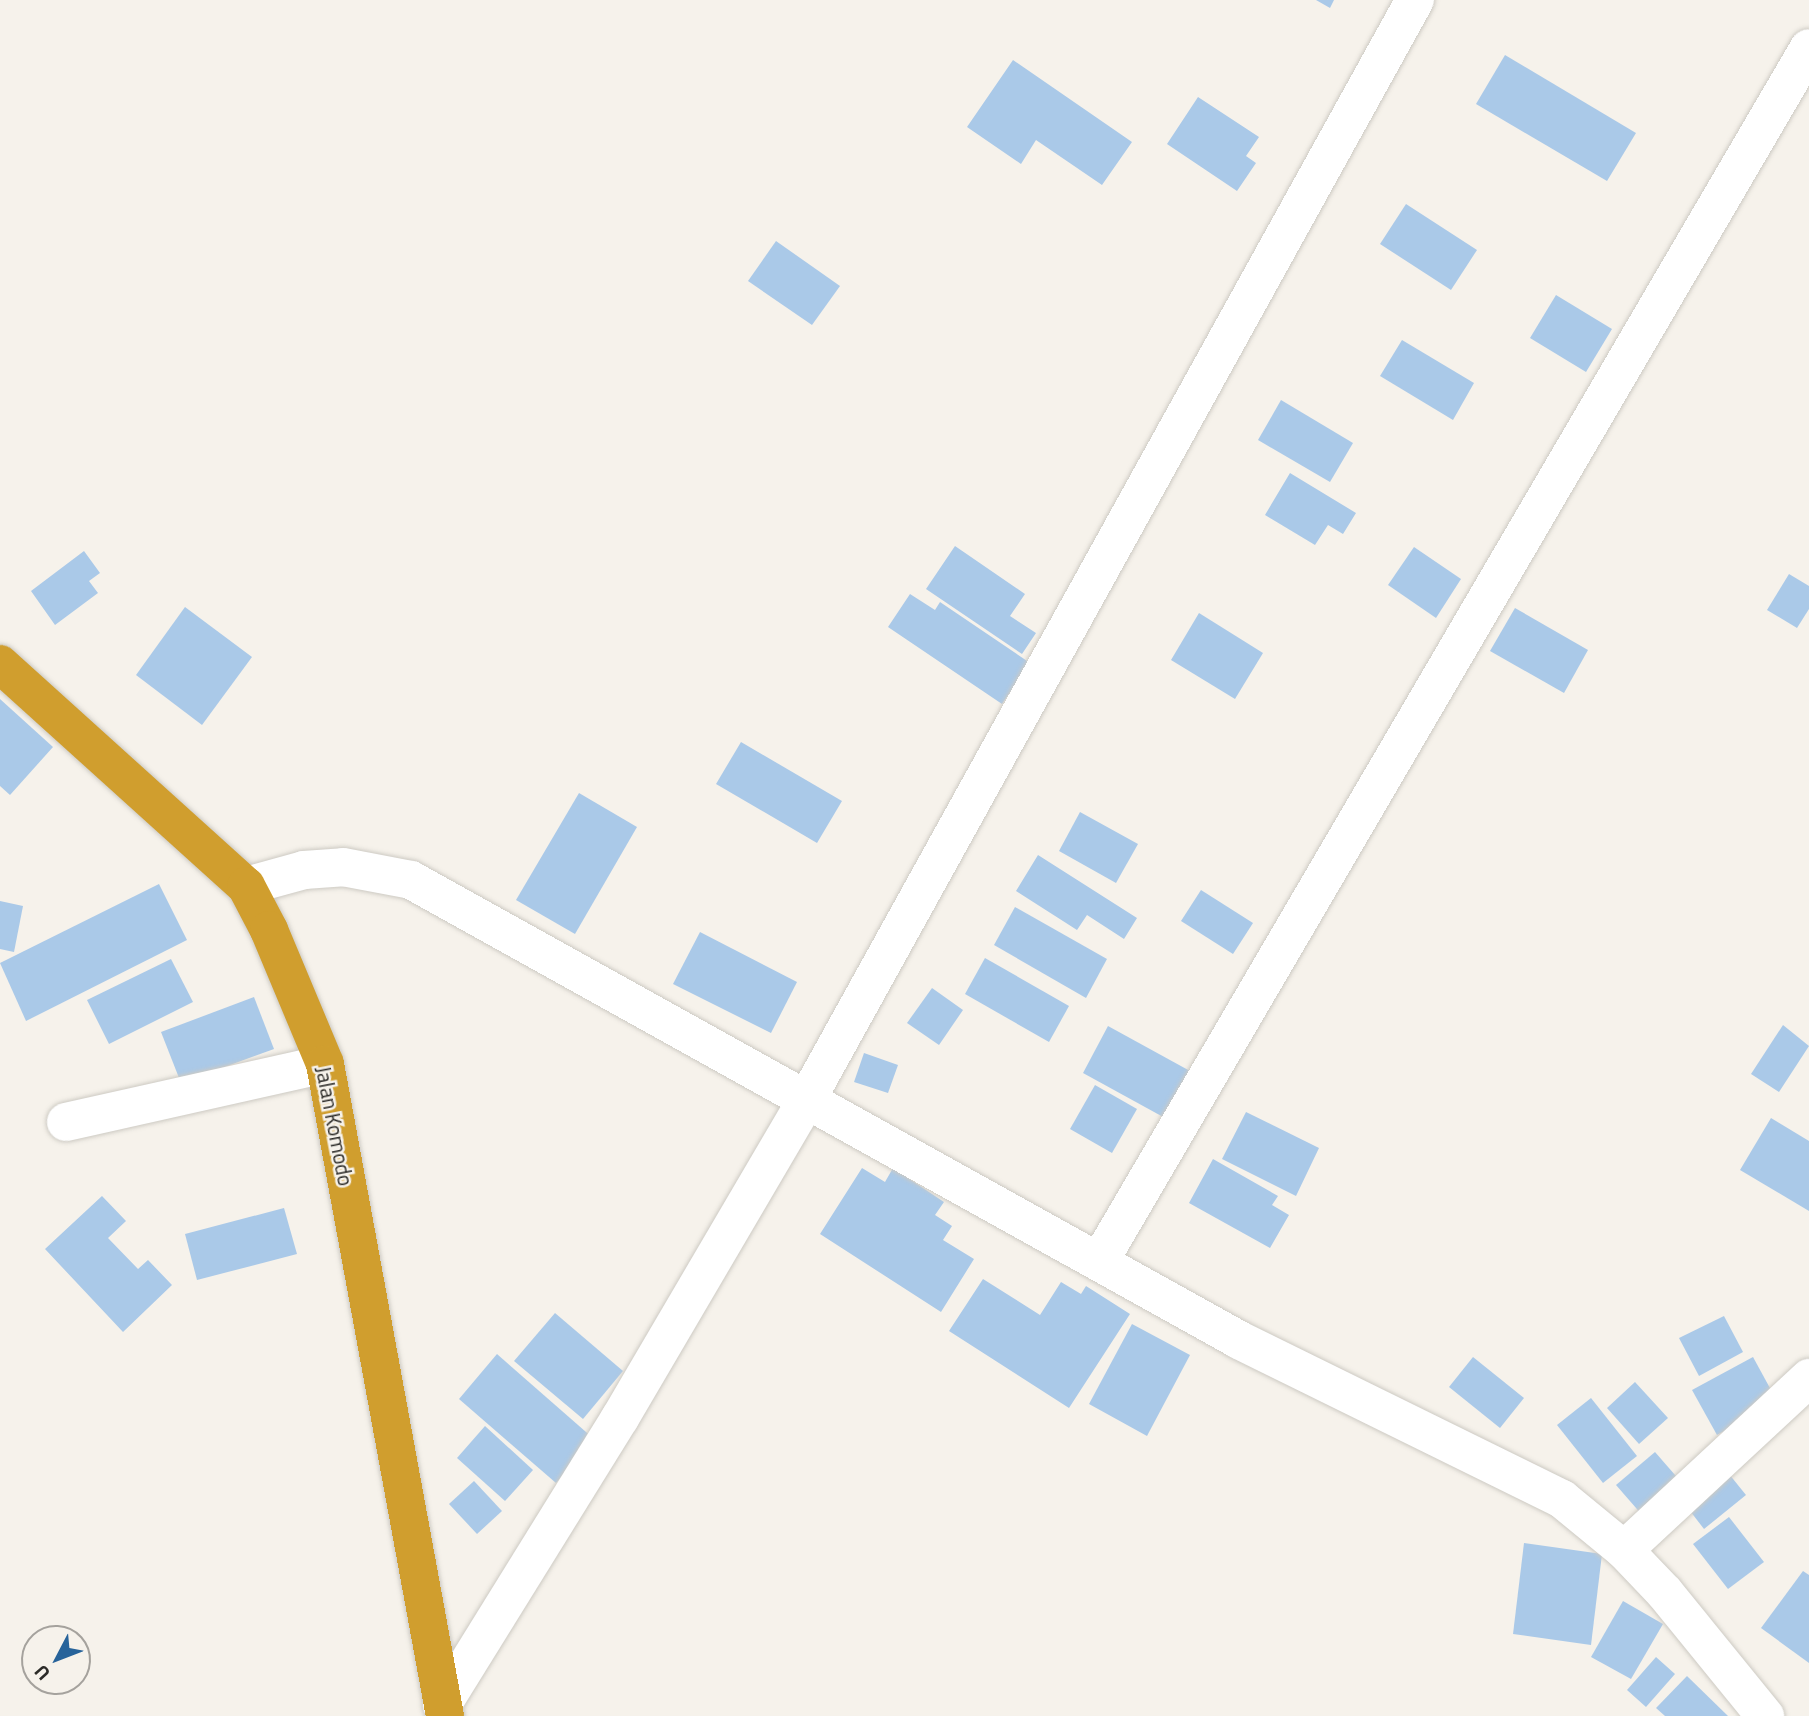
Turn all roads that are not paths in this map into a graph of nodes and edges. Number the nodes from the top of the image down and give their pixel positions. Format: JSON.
{"nodes":[{"id":1,"x":1416,"y":0,"type":"edge"},
{"id":2,"x":1809,"y":48,"type":"edge"},
{"id":3,"x":0,"y":664,"type":"edge"},
{"id":4,"x":246,"y":886,"type":"junction"},
{"id":5,"x":325,"y":1065,"type":"junction"},
{"id":6,"x":807,"y":1099,"type":"junction"},
{"id":7,"x":66,"y":1122,"type":"dead end"},
{"id":8,"x":1099,"y":1262,"type":"junction"},
{"id":9,"x":1809,"y":1378,"type":"edge"},
{"id":10,"x":1624,"y":1550,"type":"junction"},
{"id":11,"x":443,"y":1710,"type":"edge"},
{"id":12,"x":1765,"y":1716,"type":"edge"}],
"edges":[{"from":1,"to":6,"type":"street"},
{"from":2,"to":8,"type":"street"},
{"from":3,"to":4,"type":"highway","name":"Jalan Komodo"},
{"from":4,"to":5,"type":"highway","name":"Jalan Komodo"},
{"from":4,"to":6,"type":"street"},
{"from":5,"to":7,"type":"street"},
{"from":5,"to":11,"type":"highway","name":"Jalan Komodo"},
{"from":6,"to":8,"type":"street"},
{"from":6,"to":11,"type":"street"},
{"from":8,"to":10,"type":"street"},
{"from":9,"to":10,"type":"street"},
{"from":10,"to":12,"type":"street"}]}
